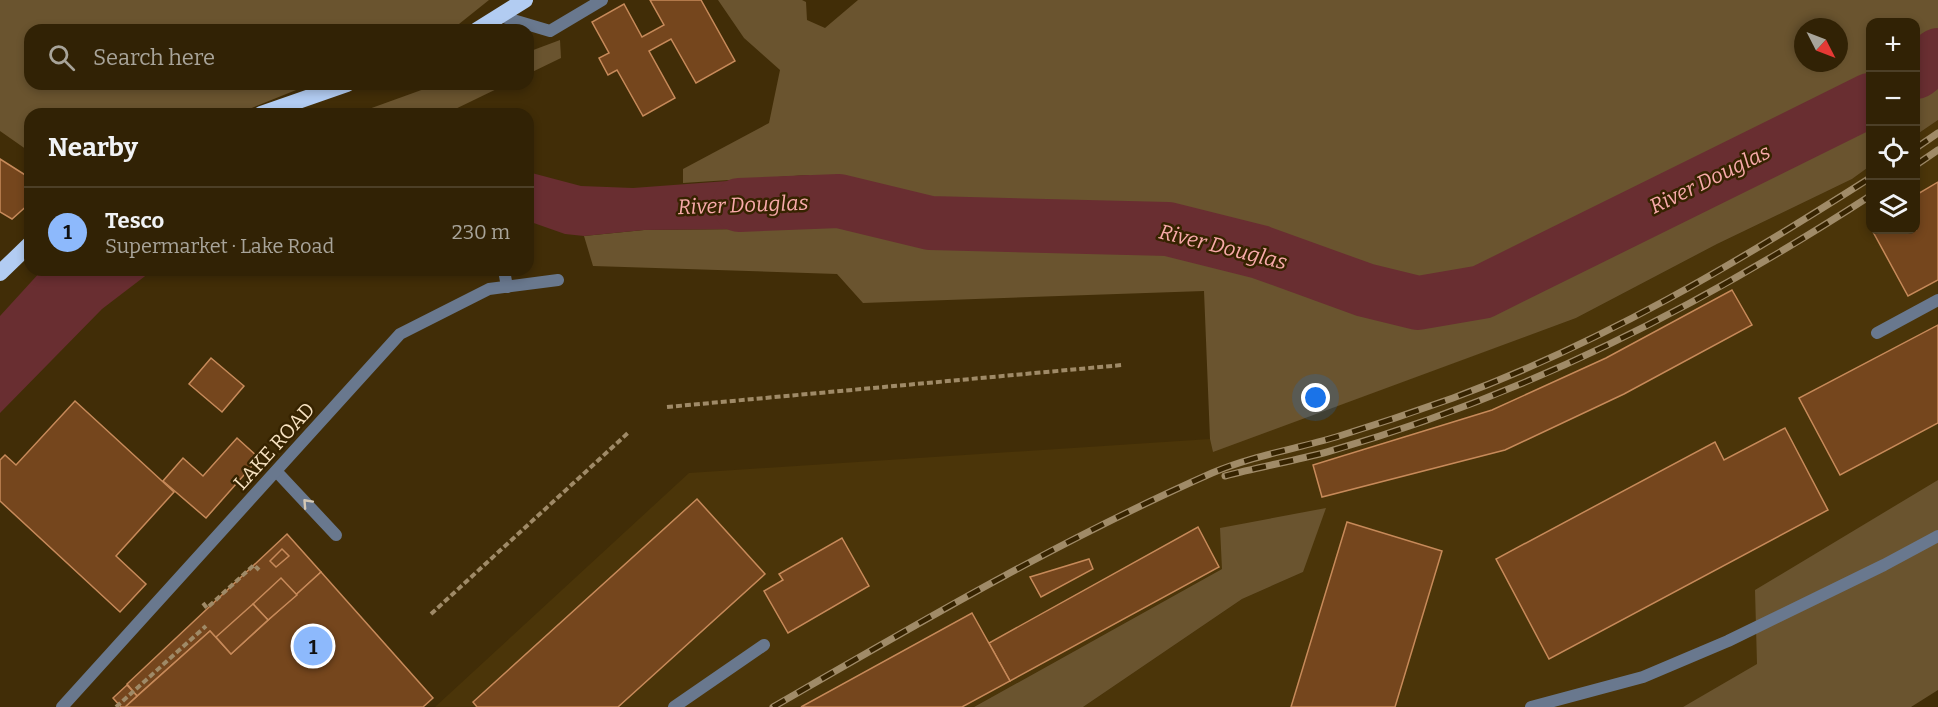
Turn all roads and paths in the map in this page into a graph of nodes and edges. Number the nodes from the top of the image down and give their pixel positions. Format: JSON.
{"nodes":[{"id":1,"x":525,"y":0,"type":"edge"},
{"id":2,"x":602,"y":0,"type":"edge"},
{"id":3,"x":500,"y":16,"type":"junction"},
{"id":4,"x":487,"y":24,"type":"edge"},
{"id":5,"x":527,"y":24,"type":"edge"},
{"id":6,"x":534,"y":26,"type":"edge"},
{"id":7,"x":330,"y":90,"type":"edge"},
{"id":8,"x":278,"y":108,"type":"edge"},
{"id":9,"x":24,"y":250,"type":"edge"},
{"id":10,"x":0,"y":273,"type":"edge"},
{"id":11,"x":505,"y":276,"type":"edge"},
{"id":12,"x":558,"y":280,"type":"dead end"},
{"id":13,"x":507,"y":287,"type":"junction"},
{"id":14,"x":1938,"y":300,"type":"edge"},
{"id":15,"x":1877,"y":333,"type":"dead end"},
{"id":16,"x":1122,"y":364,"type":"dead end"},
{"id":17,"x":667,"y":407,"type":"dead end"},
{"id":18,"x":629,"y":432,"type":"dead end"},
{"id":19,"x":277,"y":472,"type":"junction"},
{"id":20,"x":336,"y":535,"type":"dead end"},
{"id":21,"x":1938,"y":536,"type":"edge"},
{"id":22,"x":259,"y":570,"type":"dead end"},
{"id":23,"x":203,"y":603,"type":"dead end"},
{"id":24,"x":431,"y":614,"type":"dead end"},
{"id":25,"x":206,"y":626,"type":"dead end"},
{"id":26,"x":764,"y":645,"type":"dead end"},
{"id":27,"x":62,"y":707,"type":"edge"},
{"id":28,"x":116,"y":707,"type":"edge"},
{"id":29,"x":674,"y":707,"type":"edge"},
{"id":30,"x":1531,"y":707,"type":"edge"}],
"edges":[{"from":1,"to":3,"type":"highway"},
{"from":2,"to":6,"type":"street"},
{"from":3,"to":4,"type":"highway"},
{"from":3,"to":5,"type":"street"},
{"from":7,"to":8,"type":"highway"},
{"from":9,"to":10,"type":"highway"},
{"from":11,"to":13,"type":"street"},
{"from":12,"to":13,"type":"street","name":"LAKE ROAD"},
{"from":13,"to":19,"type":"street","name":"LAKE ROAD"},
{"from":14,"to":15,"type":"street"},
{"from":16,"to":17,"type":"path"},
{"from":18,"to":24,"type":"path"},
{"from":20,"to":19,"type":"street","one_way":true},
{"from":19,"to":27,"type":"street","name":"LAKE ROAD"},
{"from":21,"to":30,"type":"street"},
{"from":22,"to":23,"type":"path"},
{"from":25,"to":28,"type":"path"},
{"from":26,"to":29,"type":"street"}]}
